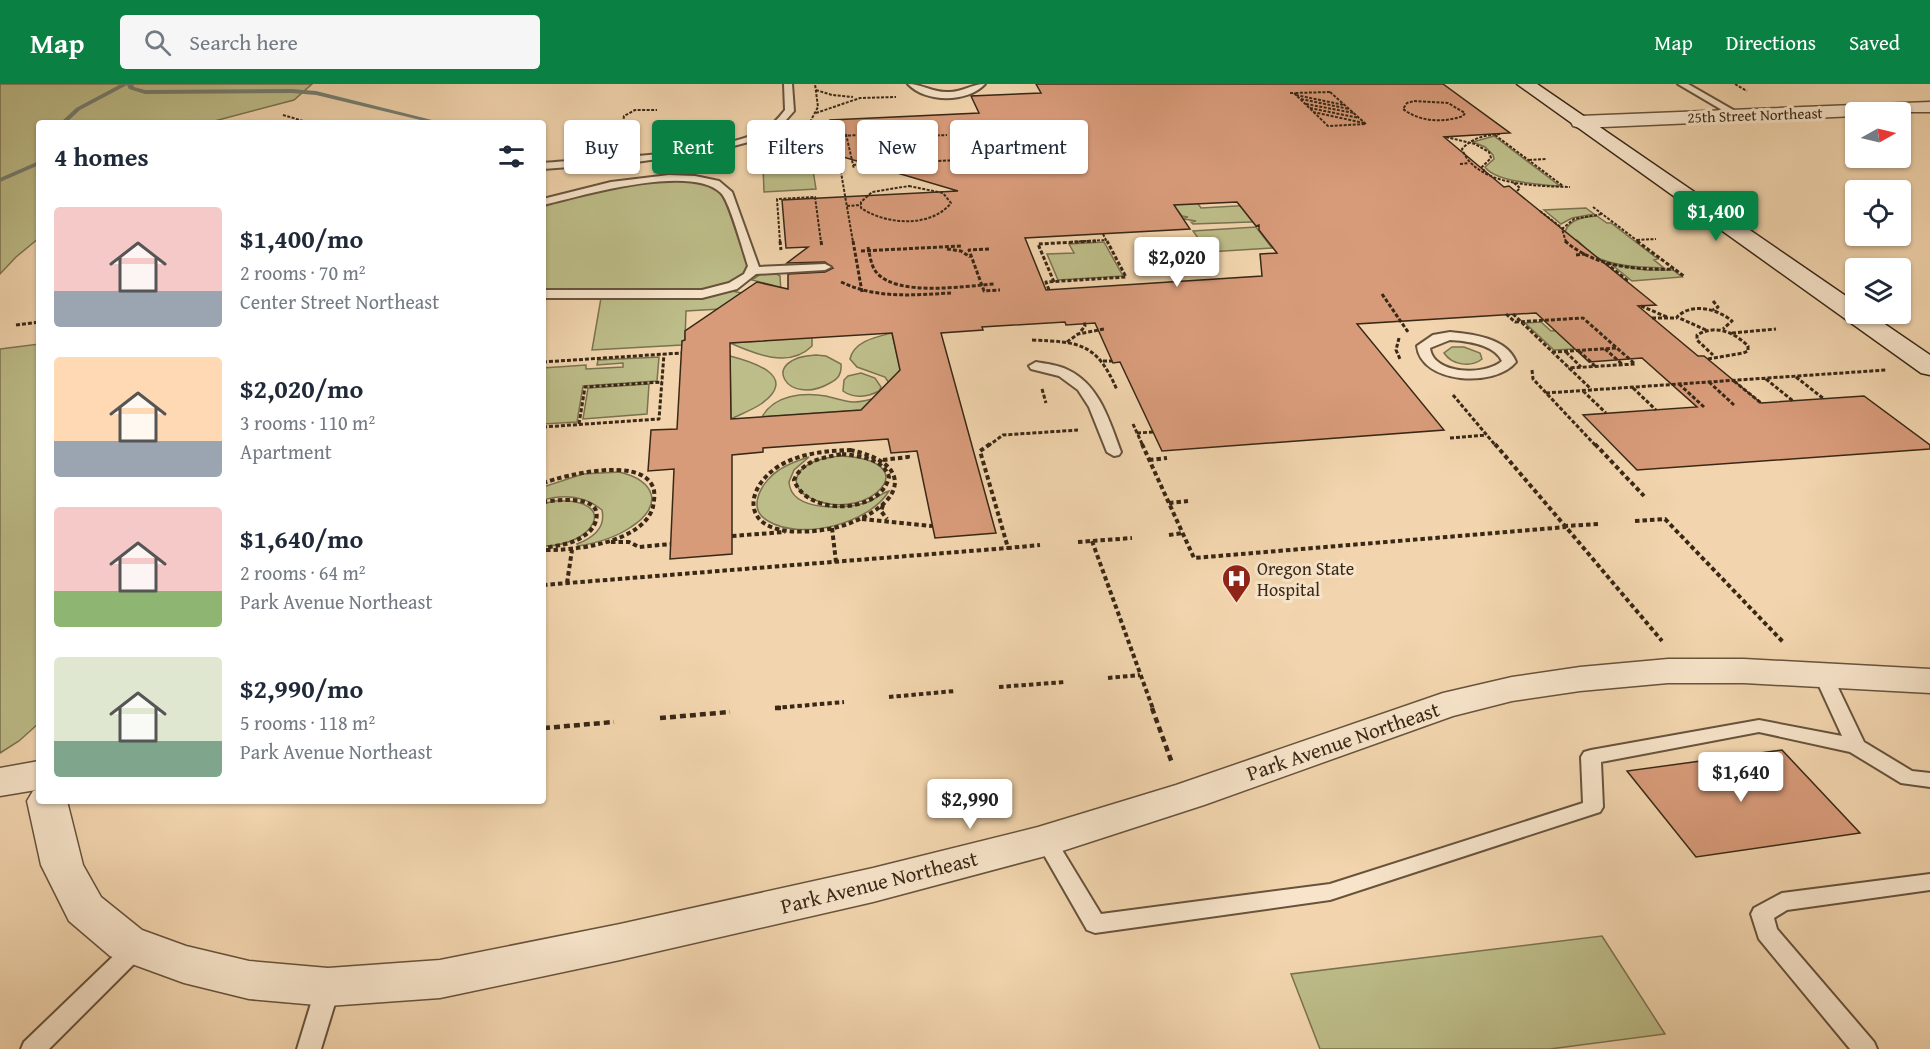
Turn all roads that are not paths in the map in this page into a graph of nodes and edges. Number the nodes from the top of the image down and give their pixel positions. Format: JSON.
{"nodes":[{"id":1,"x":788,"y":84,"type":"edge"},
{"id":2,"x":912,"y":84,"type":"edge"},
{"id":3,"x":981,"y":84,"type":"edge"},
{"id":4,"x":1526,"y":84,"type":"edge"},
{"id":5,"x":1682,"y":84,"type":"edge"},
{"id":6,"x":1890,"y":94,"type":"dead end"},
{"id":7,"x":1925,"y":108,"type":"edge"},
{"id":8,"x":1737,"y":115,"type":"junction"},
{"id":9,"x":1580,"y":122,"type":"junction"},
{"id":10,"x":546,"y":166,"type":"edge"},
{"id":11,"x":546,"y":200,"type":"edge"},
{"id":12,"x":825,"y":267,"type":"road end"},
{"id":13,"x":753,"y":271,"type":"junction"},
{"id":14,"x":546,"y":294,"type":"edge"},
{"id":15,"x":1432,"y":364,"type":"joint"},
{"id":16,"x":1035,"y":366,"type":"dead end"},
{"id":17,"x":1930,"y":367,"type":"edge"},
{"id":18,"x":1114,"y":452,"type":"dead end"},
{"id":19,"x":1807,"y":663,"type":"junction"},
{"id":20,"x":1930,"y":681,"type":"edge"},
{"id":21,"x":1856,"y":746,"type":"junction"},
{"id":22,"x":36,"y":776,"type":"edge"},
{"id":23,"x":1930,"y":780,"type":"edge"},
{"id":24,"x":0,"y":782,"type":"edge"},
{"id":25,"x":48,"y":804,"type":"edge"},
{"id":26,"x":1046,"y":841,"type":"junction"},
{"id":27,"x":1930,"y":882,"type":"edge"},
{"id":28,"x":136,"y":947,"type":"junction"},
{"id":29,"x":328,"y":987,"type":"junction"},
{"id":30,"x":33,"y":1049,"type":"edge"},
{"id":31,"x":309,"y":1049,"type":"edge"},
{"id":32,"x":1865,"y":1049,"type":"edge"}],
"edges":[{"from":1,"to":10,"type":"lane"},
{"from":2,"to":3,"type":"lane"},
{"from":4,"to":9,"type":"street"},
{"from":5,"to":8,"type":"lane"},
{"from":6,"to":7,"type":"street"},
{"from":7,"to":8,"type":"street","name":"25th Street Northeast"},
{"from":8,"to":9,"type":"street","name":"25th Street Northeast"},
{"from":9,"to":17,"type":"street"},
{"from":11,"to":13,"type":"lane"},
{"from":12,"to":13,"type":"lane"},
{"from":13,"to":14,"type":"lane"},
{"from":15,"to":15,"type":"lane"},
{"from":16,"to":18,"type":"lane"},
{"from":19,"to":20,"type":"street","name":"Park Avenue Northeast"},
{"from":19,"to":21,"type":"lane"},
{"from":19,"to":26,"type":"street","name":"Park Avenue Northeast"},
{"from":21,"to":23,"type":"lane"},
{"from":21,"to":26,"type":"lane"},
{"from":22,"to":24,"type":"street"},
{"from":25,"to":28,"type":"street","name":"Park Avenue Northeast"},
{"from":26,"to":29,"type":"street","name":"Park Avenue Northeast"},
{"from":27,"to":32,"type":"lane"},
{"from":28,"to":29,"type":"street","name":"Park Avenue Northeast"},
{"from":28,"to":30,"type":"lane"},
{"from":29,"to":31,"type":"lane"}]}
